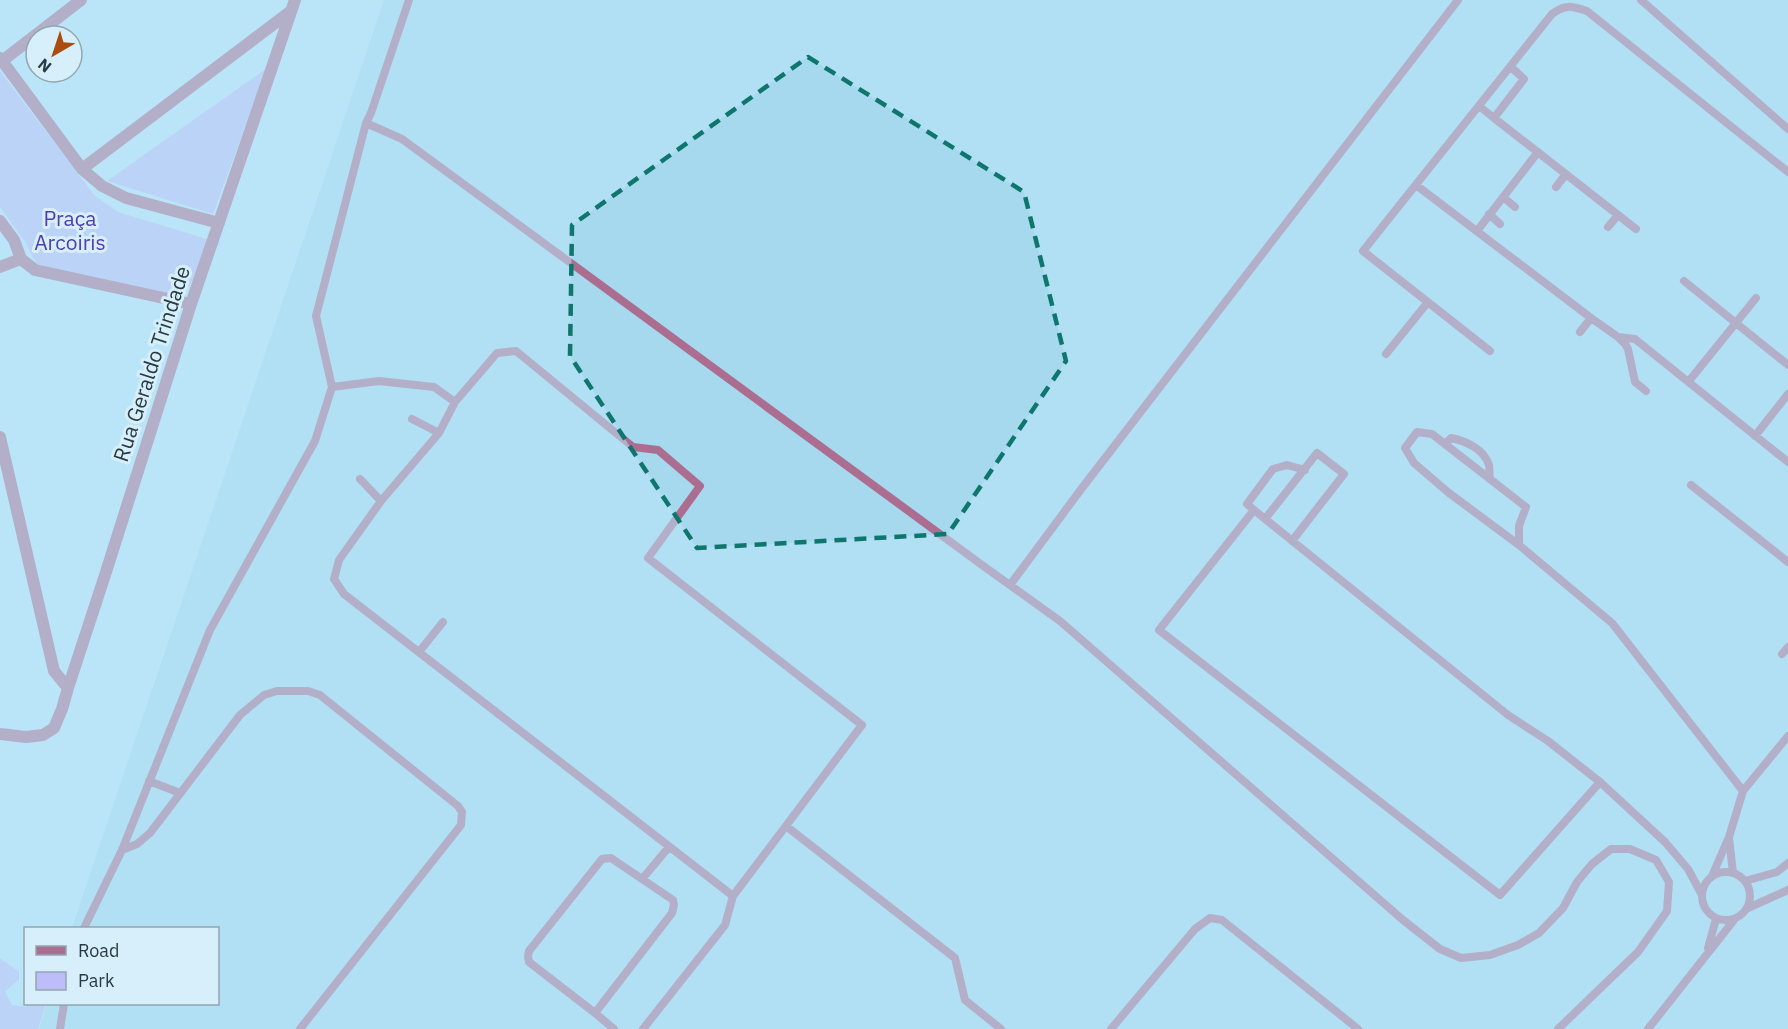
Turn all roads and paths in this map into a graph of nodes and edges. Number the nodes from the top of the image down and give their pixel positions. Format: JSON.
{"nodes":[{"id":1,"x":81,"y":0,"type":"edge"},
{"id":2,"x":409,"y":0,"type":"edge"},
{"id":3,"x":1458,"y":0,"type":"edge"},
{"id":4,"x":1641,"y":0,"type":"edge"},
{"id":5,"x":293,"y":5,"type":"edge"},
{"id":6,"x":1,"y":60,"type":"edge"},
{"id":7,"x":1511,"y":67,"type":"junction"},
{"id":8,"x":1479,"y":106,"type":"junction"},
{"id":9,"x":1494,"y":118,"type":"junction"},
{"id":10,"x":366,"y":123,"type":"junction"},
{"id":11,"x":1788,"y":129,"type":"edge"},
{"id":12,"x":1538,"y":152,"type":"junction"},
{"id":13,"x":82,"y":169,"type":"junction"},
{"id":14,"x":1788,"y":172,"type":"edge"},
{"id":15,"x":1566,"y":174,"type":"junction"},
{"id":16,"x":1416,"y":184,"type":"junction"},
{"id":17,"x":1556,"y":187,"type":"dead end"},
{"id":18,"x":1503,"y":197,"type":"junction"},
{"id":19,"x":1515,"y":207,"type":"dead end"},
{"id":20,"x":1489,"y":214,"type":"junction"},
{"id":21,"x":1618,"y":214,"type":"junction"},
{"id":22,"x":0,"y":220,"type":"edge"},
{"id":23,"x":219,"y":223,"type":"junction"},
{"id":24,"x":1500,"y":224,"type":"dead end"},
{"id":25,"x":1608,"y":227,"type":"dead end"},
{"id":26,"x":1636,"y":229,"type":"dead end"},
{"id":27,"x":1477,"y":231,"type":"junction"},
{"id":28,"x":21,"y":259,"type":"junction"},
{"id":29,"x":0,"y":267,"type":"edge"},
{"id":30,"x":1684,"y":281,"type":"dead end"},
{"id":31,"x":1756,"y":298,"type":"dead end"},
{"id":32,"x":1428,"y":302,"type":"junction"},
{"id":33,"x":191,"y":304,"type":"junction"},
{"id":34,"x":1591,"y":318,"type":"junction"},
{"id":35,"x":1736,"y":323,"type":"junction"},
{"id":36,"x":1580,"y":332,"type":"dead end"},
{"id":37,"x":1618,"y":336,"type":"junction"},
{"id":38,"x":1491,"y":351,"type":"dead end"},
{"id":39,"x":1386,"y":354,"type":"dead end"},
{"id":40,"x":1788,"y":365,"type":"edge"},
{"id":41,"x":1689,"y":381,"type":"junction"},
{"id":42,"x":332,"y":387,"type":"junction"},
{"id":43,"x":1646,"y":391,"type":"dead end"},
{"id":44,"x":1788,"y":394,"type":"edge"},
{"id":45,"x":455,"y":402,"type":"junction"},
{"id":46,"x":412,"y":419,"type":"dead end"},
{"id":47,"x":439,"y":433,"type":"junction"},
{"id":48,"x":1755,"y":436,"type":"junction"},
{"id":49,"x":0,"y":437,"type":"edge"},
{"id":50,"x":1445,"y":444,"type":"junction"},
{"id":51,"x":1788,"y":462,"type":"edge"},
{"id":52,"x":1305,"y":470,"type":"junction"},
{"id":53,"x":360,"y":479,"type":"dead end"},
{"id":54,"x":1490,"y":479,"type":"junction"},
{"id":55,"x":1691,"y":485,"type":"dead end"},
{"id":56,"x":381,"y":501,"type":"junction"},
{"id":57,"x":1254,"y":510,"type":"junction"},
{"id":58,"x":1265,"y":519,"type":"junction"},
{"id":59,"x":1292,"y":541,"type":"junction"},
{"id":60,"x":1519,"y":545,"type":"junction"},
{"id":61,"x":1788,"y":562,"type":"edge"},
{"id":62,"x":1010,"y":585,"type":"junction"},
{"id":63,"x":443,"y":622,"type":"dead end"},
{"id":64,"x":1788,"y":647,"type":"edge"},
{"id":65,"x":418,"y":652,"type":"junction"},
{"id":66,"x":1782,"y":654,"type":"dead end"},
{"id":67,"x":68,"y":688,"type":"junction"},
{"id":68,"x":0,"y":734,"type":"edge"},
{"id":69,"x":1788,"y":735,"type":"edge"},
{"id":70,"x":149,"y":781,"type":"junction"},
{"id":71,"x":1600,"y":782,"type":"junction"},
{"id":72,"x":1743,"y":791,"type":"junction"},
{"id":73,"x":180,"y":794,"type":"junction"},
{"id":74,"x":786,"y":826,"type":"junction"},
{"id":75,"x":1729,"y":837,"type":"junction"},
{"id":76,"x":669,"y":847,"type":"junction"},
{"id":77,"x":122,"y":850,"type":"junction"},
{"id":78,"x":1788,"y":863,"type":"edge"},
{"id":79,"x":1733,"y":873,"type":"junction"},
{"id":80,"x":1712,"y":876,"type":"junction"},
{"id":81,"x":642,"y":879,"type":"junction"},
{"id":82,"x":1745,"y":880,"type":"junction"},
{"id":83,"x":1788,"y":890,"type":"edge"},
{"id":84,"x":1702,"y":895,"type":"junction"},
{"id":85,"x":733,"y":896,"type":"junction"},
{"id":86,"x":1748,"y":908,"type":"junction"},
{"id":87,"x":1716,"y":919,"type":"junction"},
{"id":88,"x":1734,"y":920,"type":"junction"},
{"id":89,"x":84,"y":927,"type":"edge"},
{"id":90,"x":1707,"y":953,"type":"junction"},
{"id":91,"x":64,"y":1005,"type":"edge"},
{"id":92,"x":596,"y":1013,"type":"junction"},
{"id":93,"x":60,"y":1029,"type":"edge"},
{"id":94,"x":300,"y":1029,"type":"edge"},
{"id":95,"x":614,"y":1029,"type":"edge"},
{"id":96,"x":643,"y":1029,"type":"edge"},
{"id":97,"x":1001,"y":1029,"type":"edge"},
{"id":98,"x":1111,"y":1029,"type":"edge"},
{"id":99,"x":1358,"y":1029,"type":"edge"},
{"id":100,"x":1557,"y":1029,"type":"edge"},
{"id":101,"x":1648,"y":1029,"type":"edge"}],
"edges":[{"from":1,"to":6,"type":"street"},
{"from":2,"to":10,"type":"lane"},
{"from":3,"to":62,"type":"lane"},
{"from":4,"to":11,"type":"lane"},
{"from":5,"to":13,"type":"street"},
{"from":5,"to":23,"type":"street","name":"Rua Geraldo Trindade"},
{"from":6,"to":13,"type":"street"},
{"from":7,"to":8,"type":"lane"},
{"from":7,"to":9,"type":"lane"},
{"from":7,"to":14,"type":"lane"},
{"from":8,"to":9,"type":"lane"},
{"from":8,"to":16,"type":"lane"},
{"from":9,"to":12,"type":"lane"},
{"from":10,"to":42,"type":"lane"},
{"from":10,"to":62,"type":"lane"},
{"from":12,"to":15,"type":"lane"},
{"from":12,"to":18,"type":"lane"},
{"from":13,"to":23,"type":"street"},
{"from":15,"to":17,"type":"lane"},
{"from":15,"to":21,"type":"lane"},
{"from":16,"to":27,"type":"lane"},
{"from":16,"to":32,"type":"lane"},
{"from":18,"to":19,"type":"lane"},
{"from":18,"to":20,"type":"lane"},
{"from":20,"to":24,"type":"lane"},
{"from":20,"to":27,"type":"lane"},
{"from":21,"to":25,"type":"lane"},
{"from":21,"to":26,"type":"lane"},
{"from":22,"to":28,"type":"street"},
{"from":23,"to":33,"type":"street","name":"Rua Geraldo Trindade"},
{"from":27,"to":34,"type":"lane"},
{"from":28,"to":29,"type":"street"},
{"from":28,"to":33,"type":"street"},
{"from":30,"to":35,"type":"lane"},
{"from":31,"to":35,"type":"lane"},
{"from":32,"to":38,"type":"lane"},
{"from":32,"to":39,"type":"lane"},
{"from":33,"to":67,"type":"street","name":"Rua Geraldo Trindade"},
{"from":34,"to":36,"type":"lane"},
{"from":34,"to":37,"type":"lane"},
{"from":35,"to":40,"type":"lane"},
{"from":35,"to":41,"type":"lane"},
{"from":37,"to":41,"type":"lane"},
{"from":37,"to":43,"type":"lane"},
{"from":41,"to":48,"type":"lane"},
{"from":42,"to":45,"type":"lane"},
{"from":42,"to":70,"type":"lane"},
{"from":44,"to":48,"type":"lane"},
{"from":45,"to":47,"type":"lane"},
{"from":45,"to":74,"type":"lane"},
{"from":46,"to":47,"type":"lane"},
{"from":47,"to":56,"type":"lane"},
{"from":48,"to":51,"type":"lane"},
{"from":49,"to":67,"type":"street"},
{"from":50,"to":54,"type":"lane"},
{"from":50,"to":54,"type":"lane"},
{"from":50,"to":60,"type":"lane"},
{"from":52,"to":57,"type":"lane"},
{"from":52,"to":58,"type":"lane"},
{"from":52,"to":59,"type":"lane"},
{"from":53,"to":56,"type":"lane"},
{"from":54,"to":60,"type":"lane"},
{"from":55,"to":61,"type":"lane"},
{"from":56,"to":65,"type":"lane"},
{"from":57,"to":58,"type":"lane"},
{"from":57,"to":71,"type":"lane"},
{"from":58,"to":59,"type":"lane"},
{"from":59,"to":71,"type":"lane"},
{"from":60,"to":72,"type":"lane"},
{"from":62,"to":100,"type":"lane"},
{"from":63,"to":65,"type":"lane"},
{"from":64,"to":66,"type":"lane"},
{"from":65,"to":76,"type":"lane"},
{"from":67,"to":68,"type":"street","name":"Rua Geraldo Trindade"},
{"from":69,"to":72,"type":"lane"},
{"from":70,"to":73,"type":"lane"},
{"from":70,"to":77,"type":"lane"},
{"from":71,"to":84,"type":"lane"},
{"from":72,"to":75,"type":"lane"},
{"from":73,"to":77,"type":"lane"},
{"from":73,"to":94,"type":"lane"},
{"from":74,"to":85,"type":"lane"},
{"from":74,"to":97,"type":"lane"},
{"from":75,"to":79,"type":"lane"},
{"from":75,"to":80,"type":"lane"},
{"from":76,"to":81,"type":"lane"},
{"from":76,"to":85,"type":"lane"},
{"from":77,"to":89,"type":"lane"},
{"from":78,"to":82,"type":"lane"},
{"from":79,"to":80,"type":"lane"},
{"from":79,"to":82,"type":"lane"},
{"from":80,"to":84,"type":"lane"},
{"from":81,"to":92,"type":"lane"},
{"from":81,"to":92,"type":"lane"},
{"from":82,"to":86,"type":"lane"},
{"from":83,"to":86,"type":"lane"},
{"from":84,"to":87,"type":"lane"},
{"from":85,"to":96,"type":"lane"},
{"from":86,"to":88,"type":"lane"},
{"from":87,"to":88,"type":"lane"},
{"from":87,"to":90,"type":"lane"},
{"from":88,"to":90,"type":"lane"},
{"from":90,"to":101,"type":"lane"},
{"from":91,"to":93,"type":"lane"},
{"from":92,"to":95,"type":"lane"},
{"from":98,"to":99,"type":"lane"}]}
